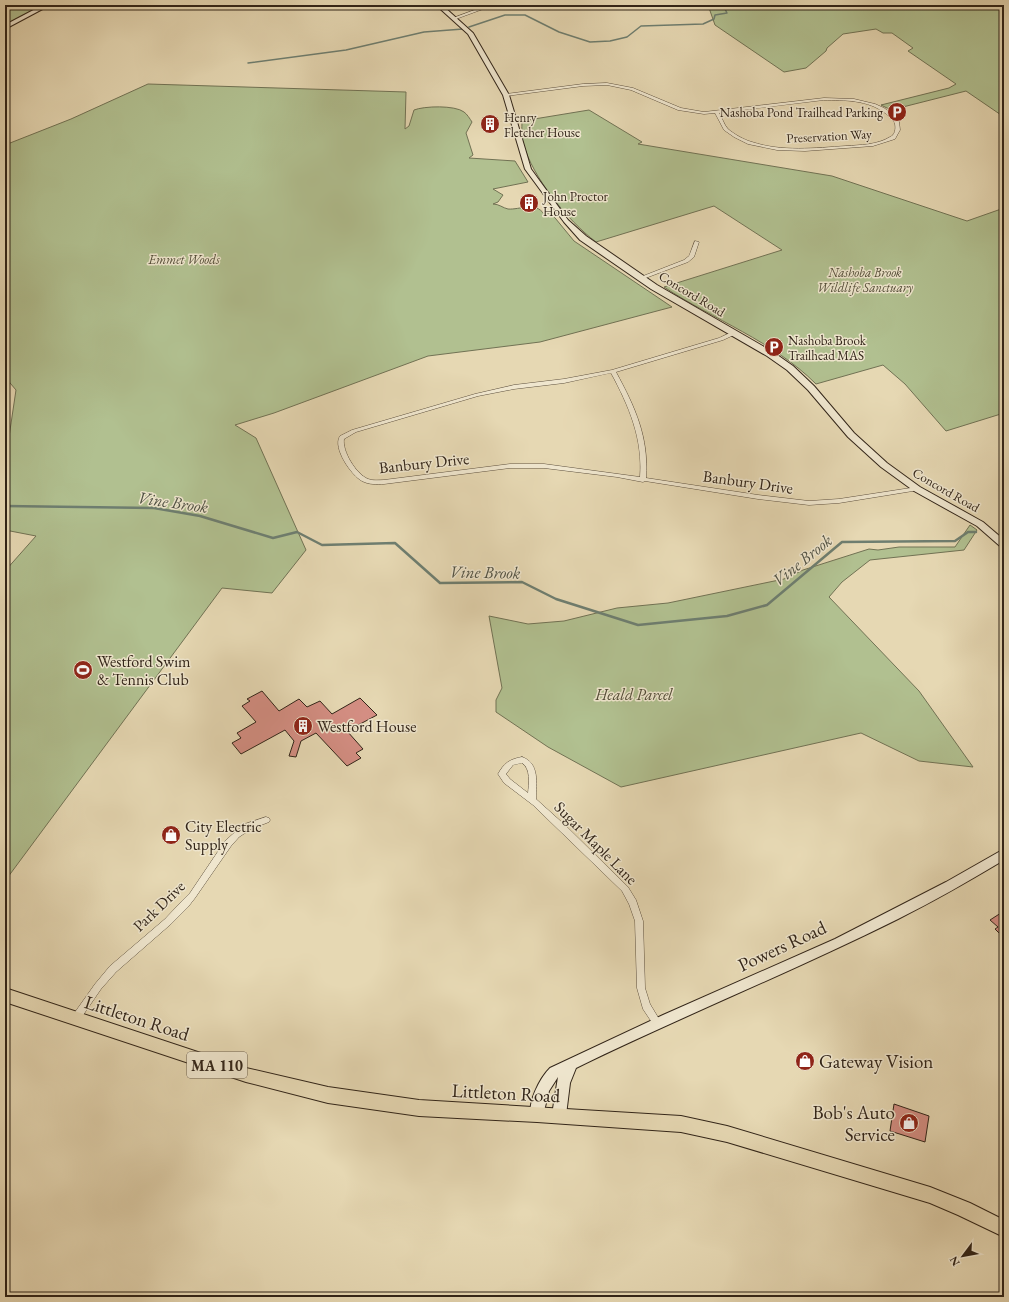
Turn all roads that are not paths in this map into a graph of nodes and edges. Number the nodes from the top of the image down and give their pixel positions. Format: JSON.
{"nodes":[{"id":1,"x":47,"y":5,"type":"edge"},
{"id":2,"x":439,"y":5,"type":"edge"},
{"id":3,"x":492,"y":5,"type":"edge"},
{"id":4,"x":609,"y":5,"type":"edge"},
{"id":5,"x":658,"y":5,"type":"edge"},
{"id":6,"x":632,"y":6,"type":"edge"},
{"id":7,"x":455,"y":18,"type":"junction"},
{"id":8,"x":5,"y":27,"type":"edge"},
{"id":9,"x":506,"y":96,"type":"junction"},
{"id":10,"x":717,"y":112,"type":"junction"},
{"id":11,"x":697,"y":242,"type":"dead end"},
{"id":12,"x":641,"y":278,"type":"junction"},
{"id":13,"x":734,"y":333,"type":"junction"},
{"id":14,"x":613,"y":371,"type":"junction"},
{"id":15,"x":643,"y":480,"type":"junction"},
{"id":16,"x":917,"y":489,"type":"junction"},
{"id":17,"x":1004,"y":545,"type":"edge"},
{"id":18,"x":532,"y":800,"type":"junction"},
{"id":19,"x":266,"y":820,"type":"dead end"},
{"id":20,"x":1004,"y":854,"type":"edge"},
{"id":21,"x":5,"y":994,"type":"edge"},
{"id":22,"x":76,"y":1018,"type":"junction"},
{"id":23,"x":658,"y":1024,"type":"junction"},
{"id":24,"x":572,"y":1064,"type":"junction"},
{"id":25,"x":537,"y":1114,"type":"junction"},
{"id":26,"x":559,"y":1115,"type":"junction"},
{"id":27,"x":1004,"y":1229,"type":"edge"}],
"edges":[{"from":1,"to":8,"type":"main road"},
{"from":2,"to":7,"type":"main road","name":"Concord Road"},
{"from":3,"to":7,"type":"street"},
{"from":4,"to":6,"type":"street"},
{"from":5,"to":6,"type":"street"},
{"from":7,"to":9,"type":"main road","name":"Concord Road"},
{"from":9,"to":10,"type":"street","name":"Preservation Way"},
{"from":9,"to":12,"type":"main road","name":"Concord Road"},
{"from":10,"to":10,"type":"street","name":"Preservation Way"},
{"from":11,"to":12,"type":"street"},
{"from":12,"to":13,"type":"main road","name":"Concord Road"},
{"from":13,"to":14,"type":"street","name":"Banbury Drive"},
{"from":13,"to":16,"type":"main road","name":"Concord Road"},
{"from":14,"to":15,"type":"street"},
{"from":14,"to":15,"type":"street","name":"Banbury Drive"},
{"from":15,"to":16,"type":"street","name":"Banbury Drive"},
{"from":16,"to":17,"type":"main road","name":"Concord Road"},
{"from":18,"to":18,"type":"street","name":"Sugar Maple Lane"},
{"from":18,"to":23,"type":"street","name":"Sugar Maple Lane"},
{"from":19,"to":22,"type":"street","name":"Park Drive"},
{"from":20,"to":23,"type":"main road","name":"Powers Road"},
{"from":21,"to":22,"type":"main road","name":"Littleton Road","number":"MA 110"},
{"from":22,"to":25,"type":"main road","name":"Littleton Road","number":"MA 110"},
{"from":23,"to":24,"type":"main road","name":"Powers Road"},
{"from":24,"to":25,"type":"main road","name":"Powers Road"},
{"from":24,"to":26,"type":"main road"},
{"from":25,"to":26,"type":"main road","name":"Littleton Road","number":"MA 110"},
{"from":26,"to":27,"type":"main road","name":"Littleton Road","number":"MA 110"}]}
